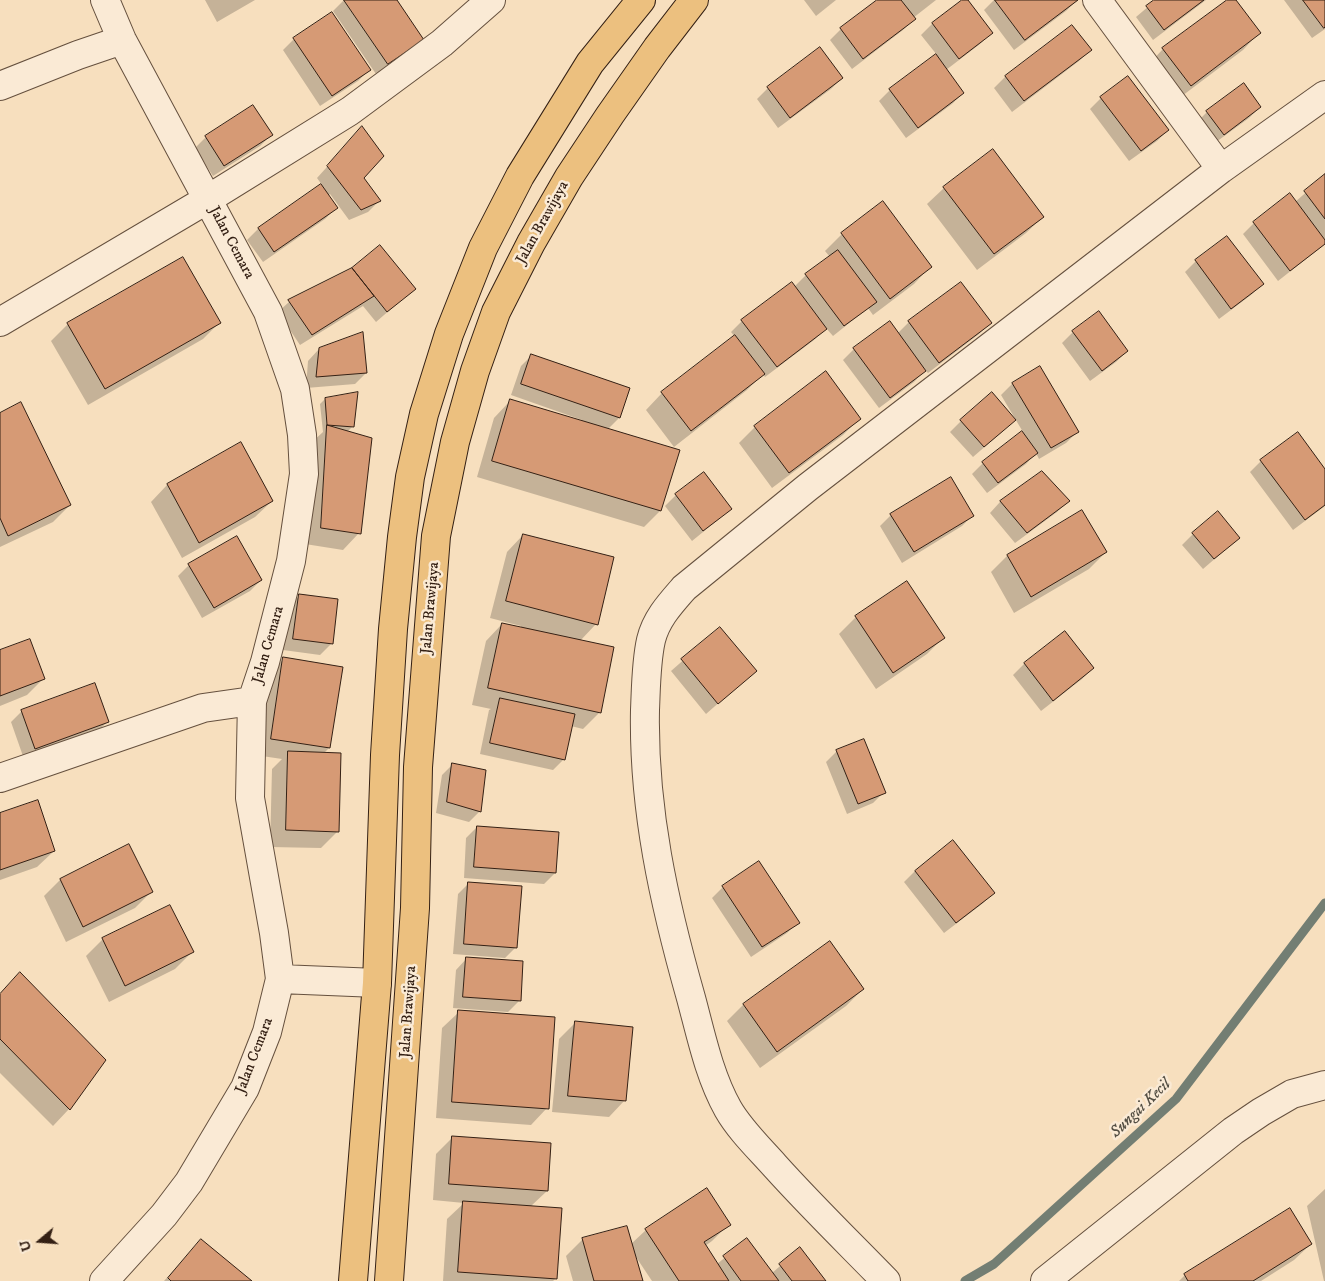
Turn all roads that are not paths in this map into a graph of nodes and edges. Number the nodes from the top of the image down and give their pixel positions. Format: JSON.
{"nodes":[{"id":1,"x":105,"y":0,"type":"edge"},
{"id":2,"x":491,"y":0,"type":"edge"},
{"id":3,"x":641,"y":0,"type":"edge"},
{"id":4,"x":694,"y":0,"type":"edge"},
{"id":5,"x":1097,"y":0,"type":"edge"},
{"id":6,"x":122,"y":40,"type":"junction"},
{"id":7,"x":0,"y":86,"type":"edge"},
{"id":8,"x":1325,"y":95,"type":"edge"},
{"id":9,"x":1221,"y":169,"type":"junction"},
{"id":10,"x":208,"y":199,"type":"junction"},
{"id":11,"x":0,"y":322,"type":"edge"},
{"id":12,"x":252,"y":701,"type":"junction"},
{"id":13,"x":0,"y":778,"type":"edge"},
{"id":14,"x":280,"y":979,"type":"junction"},
{"id":15,"x":377,"y":983,"type":"junction"},
{"id":16,"x":1325,"y":1085,"type":"edge"},
{"id":17,"x":104,"y":1281,"type":"edge"},
{"id":18,"x":354,"y":1281,"type":"edge"},
{"id":19,"x":389,"y":1281,"type":"edge"},
{"id":20,"x":886,"y":1281,"type":"edge"},
{"id":21,"x":1045,"y":1281,"type":"edge"}],
"edges":[{"from":1,"to":6,"type":"street","name":"Jalan Cemara"},
{"from":2,"to":10,"type":"street"},
{"from":3,"to":15,"type":"highway"},
{"from":4,"to":19,"type":"highway","name":"Jalan Brawijaya"},
{"from":5,"to":9,"type":"street"},
{"from":6,"to":7,"type":"street"},
{"from":6,"to":10,"type":"street","name":"Jalan Cemara"},
{"from":8,"to":9,"type":"street"},
{"from":9,"to":20,"type":"street"},
{"from":10,"to":11,"type":"street"},
{"from":10,"to":12,"type":"street","name":"Jalan Cemara"},
{"from":12,"to":13,"type":"street"},
{"from":12,"to":14,"type":"street","name":"Jalan Cemara"},
{"from":14,"to":15,"type":"street"},
{"from":14,"to":17,"type":"street","name":"Jalan Cemara"},
{"from":15,"to":18,"type":"highway"},
{"from":16,"to":21,"type":"street"}]}
